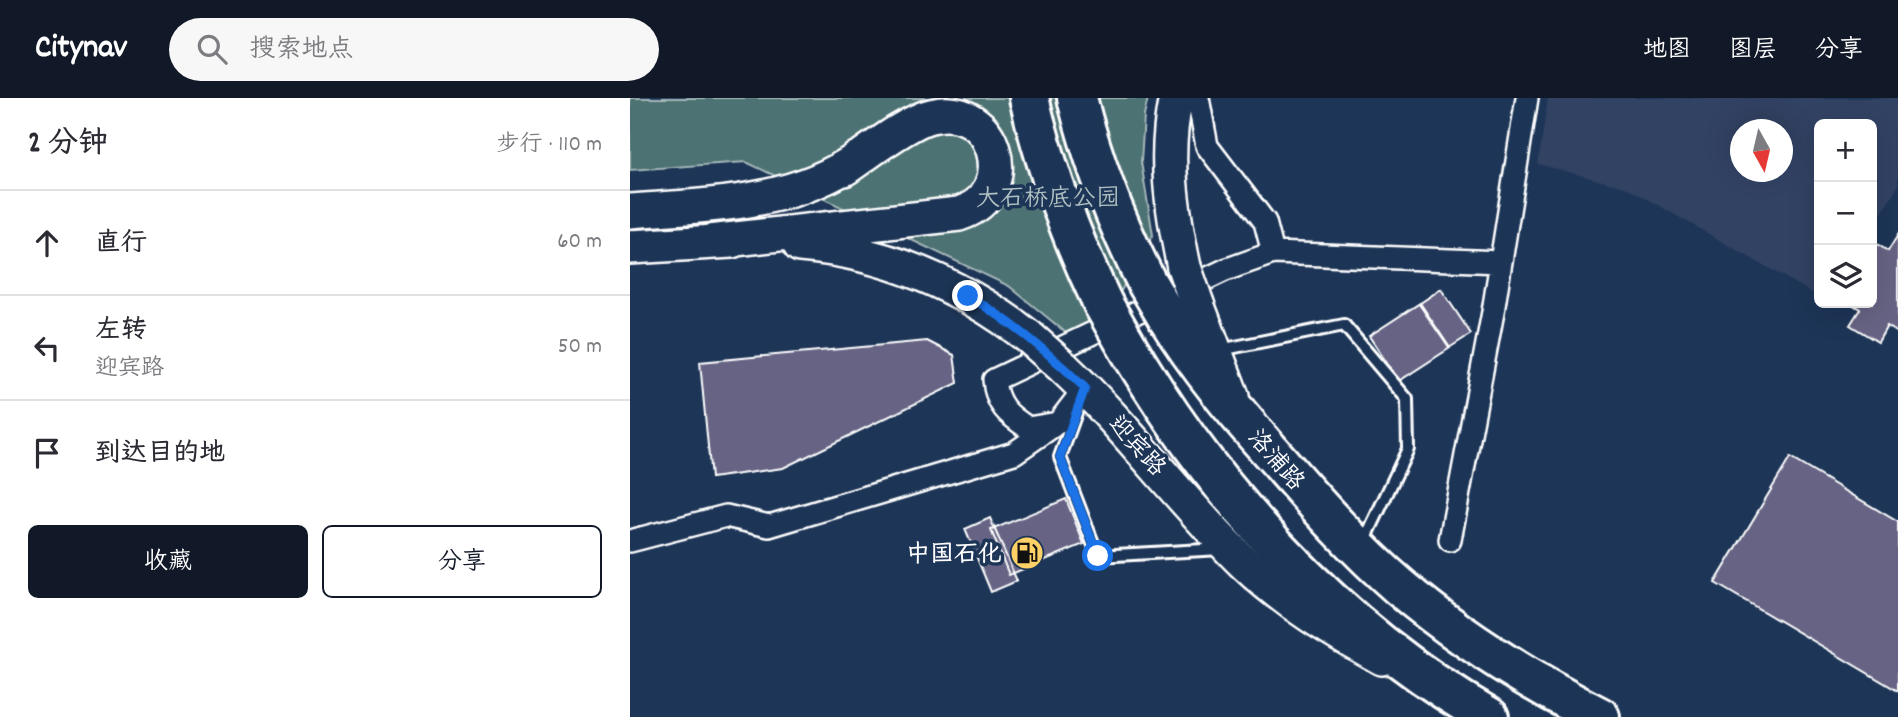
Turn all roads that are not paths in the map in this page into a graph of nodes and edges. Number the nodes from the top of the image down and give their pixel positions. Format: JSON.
{"nodes":[{"id":1,"x":913,"y":98,"type":"edge"},
{"id":2,"x":1029,"y":98,"type":"edge"},
{"id":3,"x":1077,"y":98,"type":"edge"},
{"id":4,"x":1176,"y":98,"type":"edge"},
{"id":5,"x":1198,"y":98,"type":"edge"},
{"id":6,"x":1527,"y":98,"type":"edge"},
{"id":7,"x":844,"y":169,"type":"junction"},
{"id":8,"x":630,"y":211,"type":"edge"},
{"id":9,"x":709,"y":242,"type":"junction"},
{"id":10,"x":630,"y":247,"type":"edge"},
{"id":11,"x":1273,"y":253,"type":"junction"},
{"id":12,"x":1501,"y":262,"type":"junction"},
{"id":13,"x":1182,"y":311,"type":"junction"},
{"id":14,"x":1214,"y":351,"type":"junction"},
{"id":15,"x":1074,"y":377,"type":"junction"},
{"id":16,"x":1239,"y":415,"type":"junction"},
{"id":17,"x":1058,"y":423,"type":"junction"},
{"id":18,"x":1450,"y":540,"type":"dead end"},
{"id":19,"x":630,"y":541,"type":"edge"},
{"id":20,"x":1230,"y":548,"type":"junction"},
{"id":21,"x":1360,"y":550,"type":"junction"},
{"id":22,"x":1488,"y":717,"type":"edge"},
{"id":23,"x":1600,"y":717,"type":"edge"}],
"edges":[{"from":1,"to":7,"type":"main road"},
{"from":2,"to":22,"type":"highway","bridge":true},
{"from":3,"to":13,"type":"highway","name":"洛浦路","bridge":true},
{"from":4,"to":13,"type":"main road","bridge":true},
{"from":5,"to":11,"type":"street"},
{"from":6,"to":12,"type":"street"},
{"from":7,"to":8,"type":"main road"},
{"from":7,"to":9,"type":"main road"},
{"from":9,"to":10,"type":"main road","name":"迎宾路"},
{"from":9,"to":15,"type":"main road","name":"迎宾路","bridge":true},
{"from":11,"to":12,"type":"street"},
{"from":11,"to":17,"type":"street"},
{"from":12,"to":18,"type":"street"},
{"from":13,"to":14,"type":"main road"},
{"from":13,"to":16,"type":"highway","name":"洛浦路"},
{"from":14,"to":16,"type":"main road"},
{"from":14,"to":21,"type":"lane"},
{"from":15,"to":17,"type":"street"},
{"from":15,"to":20,"type":"main road","name":"迎宾路"},
{"from":15,"to":20,"type":"lane"},
{"from":16,"to":21,"type":"highway","name":"洛浦路"},
{"from":17,"to":19,"type":"street"},
{"from":20,"to":22,"type":"main road","name":"迎宾路"},
{"from":21,"to":23,"type":"highway","name":"洛浦路"}]}
